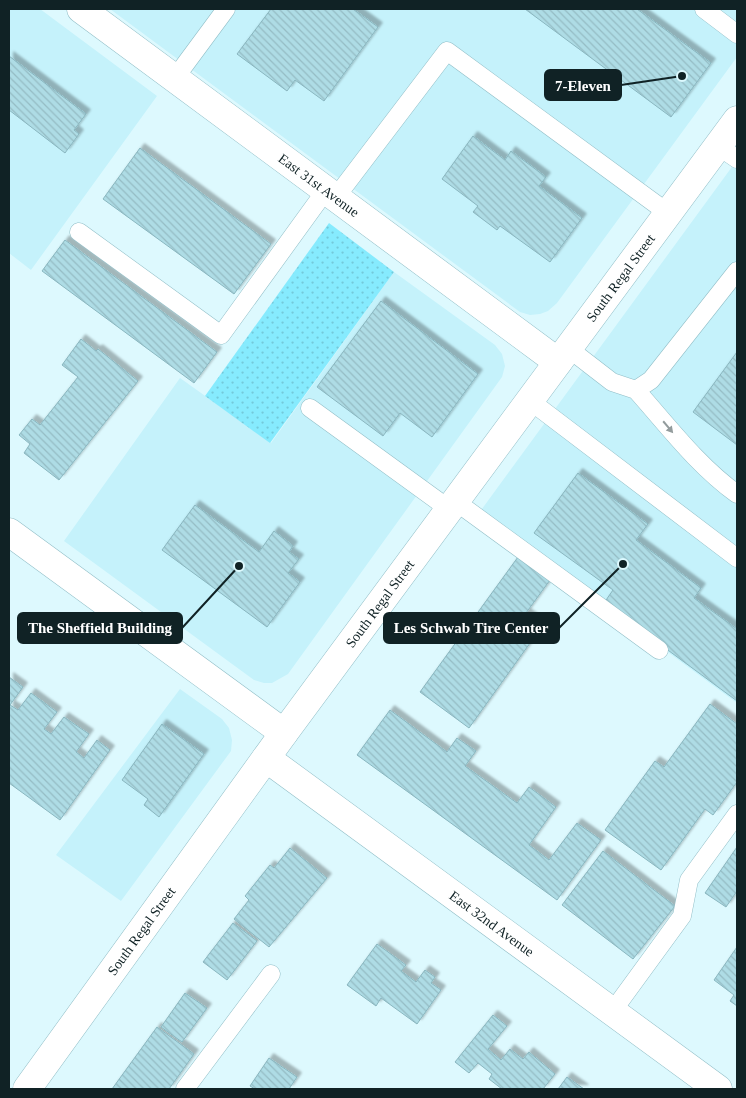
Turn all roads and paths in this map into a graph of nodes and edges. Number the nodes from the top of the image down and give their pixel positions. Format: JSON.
{"nodes":[{"id":1,"x":82,"y":9,"type":"edge"},
{"id":2,"x":226,"y":9,"type":"edge"},
{"id":3,"x":704,"y":9,"type":"edge"},
{"id":4,"x":737,"y":34,"type":"edge"},
{"id":5,"x":175,"y":78,"type":"junction"},
{"id":6,"x":737,"y":120,"type":"edge"},
{"id":7,"x":728,"y":152,"type":"edge"},
{"id":8,"x":331,"y":194,"type":"junction"},
{"id":9,"x":668,"y":213,"type":"junction"},
{"id":10,"x":79,"y":232,"type":"dead end"},
{"id":11,"x":737,"y":271,"type":"edge"},
{"id":12,"x":563,"y":355,"type":"junction"},
{"id":13,"x":636,"y":390,"type":"junction"},
{"id":14,"x":529,"y":400,"type":"junction"},
{"id":15,"x":310,"y":408,"type":"dead end"},
{"id":16,"x":737,"y":494,"type":"edge"},
{"id":17,"x":452,"y":505,"type":"junction"},
{"id":18,"x":9,"y":532,"type":"edge"},
{"id":19,"x":737,"y":558,"type":"edge"},
{"id":20,"x":659,"y":650,"type":"dead end"},
{"id":21,"x":284,"y":733,"type":"junction"},
{"id":22,"x":266,"y":758,"type":"junction"},
{"id":23,"x":737,"y":814,"type":"edge"},
{"id":24,"x":271,"y":974,"type":"dead end"},
{"id":25,"x":612,"y":1012,"type":"junction"},
{"id":26,"x":27,"y":1089,"type":"edge"},
{"id":27,"x":185,"y":1089,"type":"edge"},
{"id":28,"x":718,"y":1089,"type":"edge"}],
"edges":[{"from":1,"to":5,"type":"street","name":"East 31st Avenue"},
{"from":2,"to":5,"type":"lane"},
{"from":3,"to":4,"type":"lane"},
{"from":5,"to":8,"type":"street","name":"East 31st Avenue"},
{"from":6,"to":7,"type":"street","name":"South Regal Street"},
{"from":7,"to":9,"type":"street","name":"South Regal Street"},
{"from":8,"to":9,"type":"lane"},
{"from":8,"to":10,"type":"lane"},
{"from":8,"to":12,"type":"street","name":"East 31st Avenue"},
{"from":9,"to":12,"type":"street","name":"South Regal Street"},
{"from":11,"to":13,"type":"lane"},
{"from":12,"to":13,"type":"lane"},
{"from":12,"to":14,"type":"street","name":"South Regal Street"},
{"from":13,"to":16,"type":"lane","one_way":true},
{"from":14,"to":17,"type":"street","name":"South Regal Street"},
{"from":14,"to":19,"type":"lane"},
{"from":15,"to":17,"type":"lane"},
{"from":17,"to":20,"type":"lane"},
{"from":17,"to":21,"type":"street","name":"South Regal Street"},
{"from":18,"to":21,"type":"street"},
{"from":21,"to":22,"type":"street","name":"South Regal Street"},
{"from":22,"to":25,"type":"street","name":"East 32nd Avenue"},
{"from":22,"to":26,"type":"street","name":"South Regal Street"},
{"from":23,"to":25,"type":"lane"},
{"from":24,"to":27,"type":"lane"},
{"from":25,"to":28,"type":"street","name":"East 32nd Avenue"}]}
